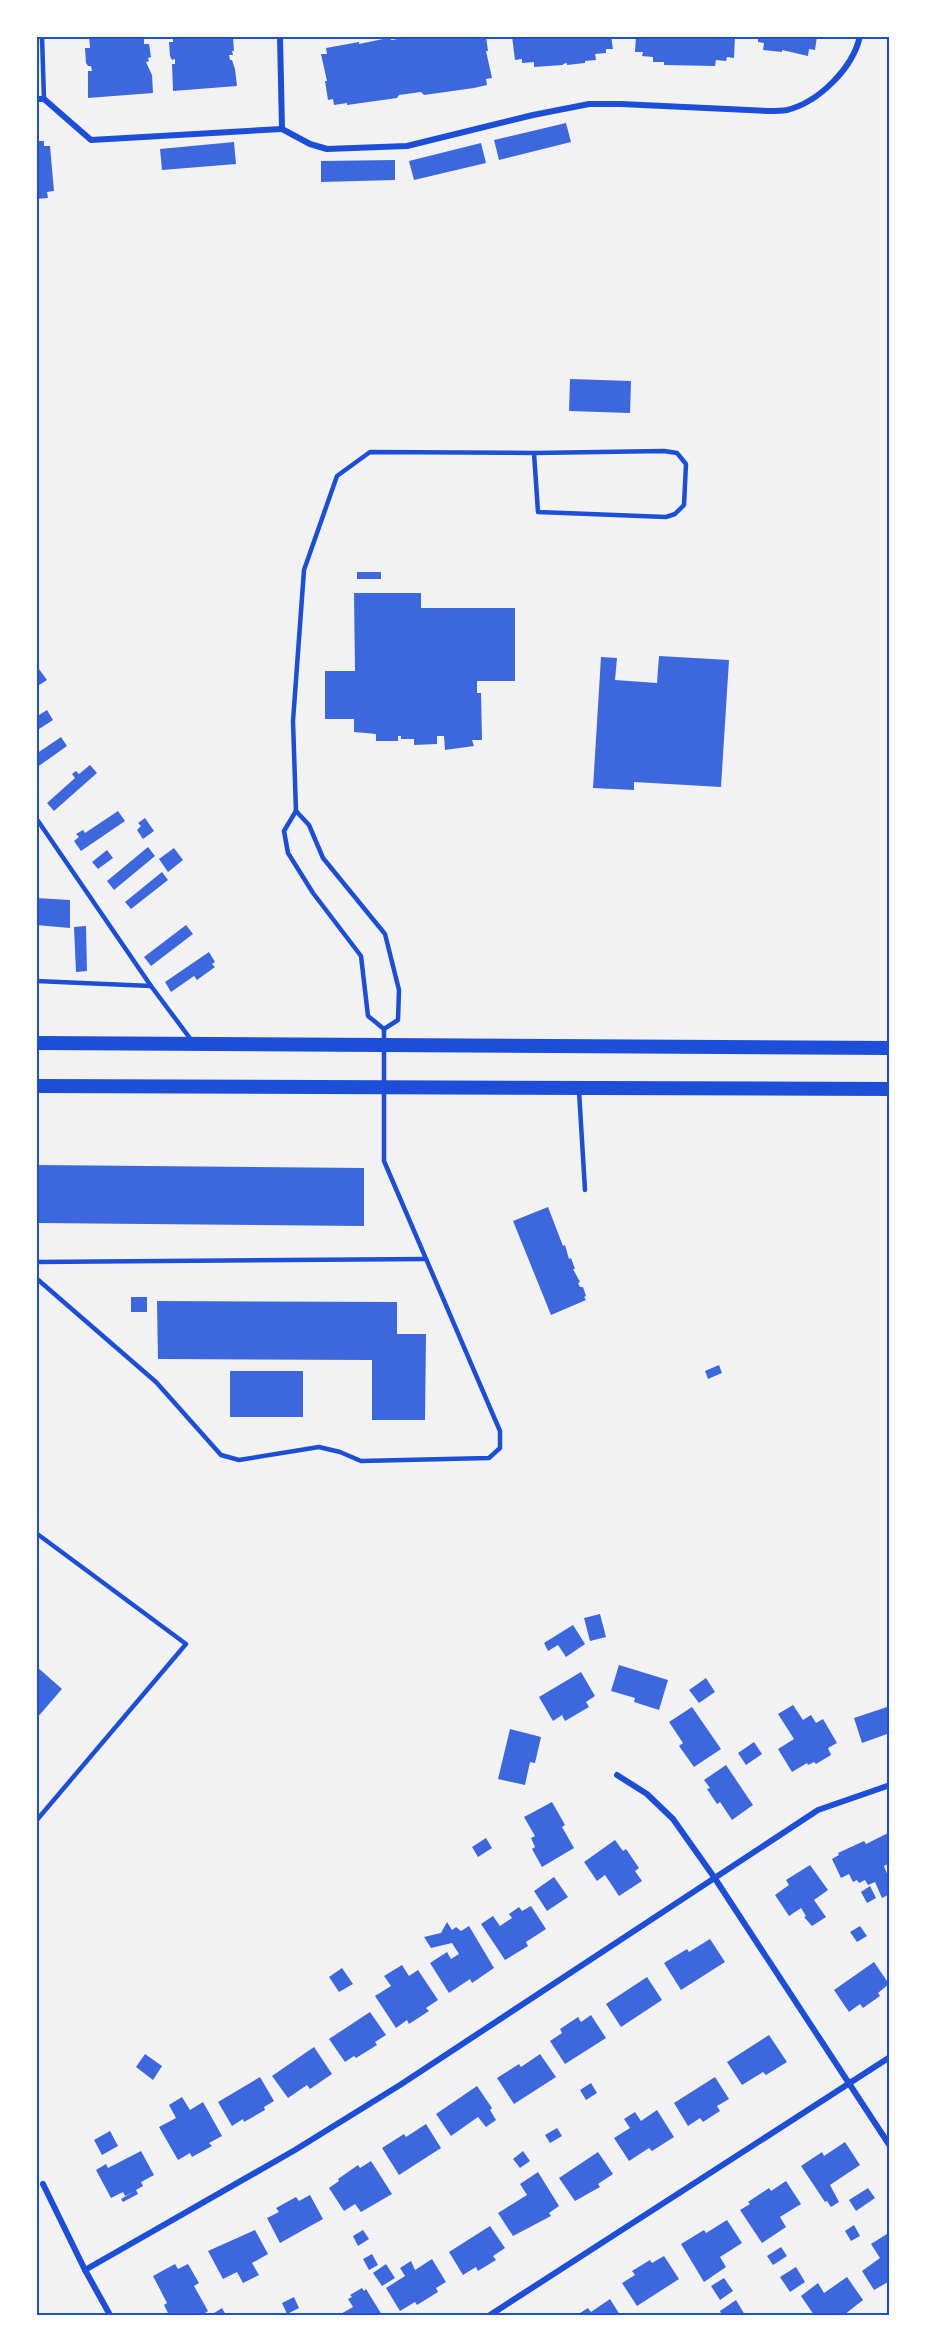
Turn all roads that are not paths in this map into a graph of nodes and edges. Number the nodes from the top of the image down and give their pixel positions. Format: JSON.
{"nodes":[{"id":1,"x":42,"y":36,"type":"edge"},
{"id":2,"x":280,"y":36,"type":"edge"},
{"id":3,"x":860,"y":36,"type":"edge"},
{"id":4,"x":36,"y":99,"type":"edge"},
{"id":5,"x":44,"y":99,"type":"junction"},
{"id":6,"x":282,"y":129,"type":"junction"},
{"id":7,"x":534,"y":453,"type":"junction"},
{"id":8,"x":296,"y":811,"type":"junction"},
{"id":9,"x":36,"y":818,"type":"edge"},
{"id":10,"x":36,"y":981,"type":"edge"},
{"id":11,"x":151,"y":986,"type":"junction"},
{"id":12,"x":384,"y":1029,"type":"junction"},
{"id":13,"x":36,"y":1043,"type":"edge"},
{"id":14,"x":196,"y":1045,"type":"junction"},
{"id":15,"x":384,"y":1046,"type":"junction"},
{"id":16,"x":890,"y":1048,"type":"edge"},
{"id":17,"x":36,"y":1086,"type":"edge"},
{"id":18,"x":383,"y":1086,"type":"junction"},
{"id":19,"x":579,"y":1087,"type":"junction"},
{"id":20,"x":890,"y":1089,"type":"edge"},
{"id":21,"x":585,"y":1190,"type":"dead end"},
{"id":22,"x":426,"y":1259,"type":"junction"},
{"id":23,"x":36,"y":1262,"type":"edge"},
{"id":24,"x":36,"y":1278,"type":"edge"},
{"id":25,"x":36,"y":1533,"type":"edge"},
{"id":26,"x":617,"y":1775,"type":"dead end"},
{"id":27,"x":890,"y":1785,"type":"edge"},
{"id":28,"x":36,"y":1821,"type":"edge"},
{"id":29,"x":714,"y":1877,"type":"junction"},
{"id":30,"x":890,"y":2057,"type":"edge"},
{"id":31,"x":848,"y":2084,"type":"junction"},
{"id":32,"x":890,"y":2146,"type":"edge"},
{"id":33,"x":43,"y":2184,"type":"dead end"},
{"id":34,"x":85,"y":2270,"type":"junction"},
{"id":35,"x":110,"y":2315,"type":"edge"},
{"id":36,"x":490,"y":2315,"type":"edge"}],
"edges":[{"from":1,"to":5,"type":"lane"},
{"from":2,"to":6,"type":"street"},
{"from":3,"to":6,"type":"street"},
{"from":4,"to":5,"type":"street"},
{"from":5,"to":6,"type":"street"},
{"from":7,"to":7,"type":"lane"},
{"from":7,"to":8,"type":"lane"},
{"from":8,"to":12,"type":"lane"},
{"from":8,"to":12,"type":"lane"},
{"from":9,"to":11,"type":"lane"},
{"from":10,"to":11,"type":"lane"},
{"from":11,"to":14,"type":"lane"},
{"from":12,"to":15,"type":"lane"},
{"from":13,"to":14,"type":"main road"},
{"from":14,"to":15,"type":"main road"},
{"from":15,"to":16,"type":"main road"},
{"from":15,"to":18,"type":"lane"},
{"from":17,"to":18,"type":"main road"},
{"from":18,"to":19,"type":"main road"},
{"from":18,"to":22,"type":"lane"},
{"from":19,"to":20,"type":"main road"},
{"from":19,"to":21,"type":"lane"},
{"from":22,"to":23,"type":"lane"},
{"from":22,"to":24,"type":"lane"},
{"from":25,"to":28,"type":"lane"},
{"from":26,"to":29,"type":"street"},
{"from":27,"to":29,"type":"street"},
{"from":29,"to":31,"type":"street"},
{"from":29,"to":34,"type":"street"},
{"from":30,"to":31,"type":"street"},
{"from":31,"to":32,"type":"street"},
{"from":31,"to":36,"type":"street"},
{"from":33,"to":34,"type":"street"},
{"from":34,"to":35,"type":"street"}]}
